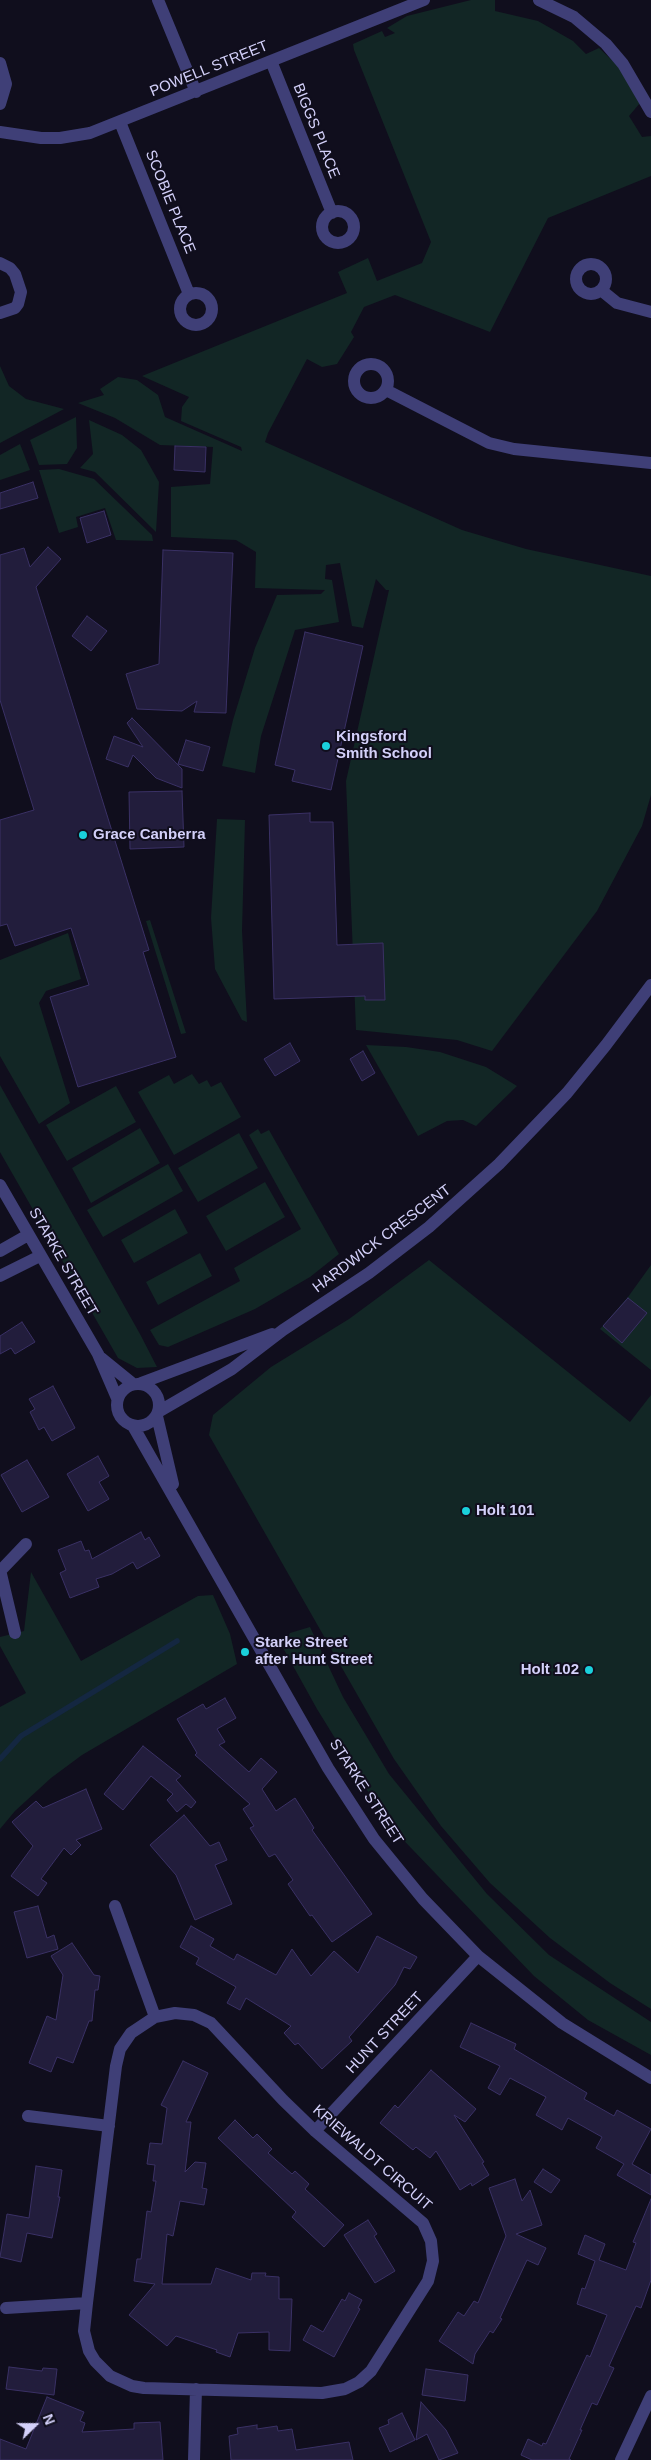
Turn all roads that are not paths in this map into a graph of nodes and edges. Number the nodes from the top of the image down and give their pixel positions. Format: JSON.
{"nodes":[{"id":1,"x":158,"y":0,"type":"edge"},
{"id":2,"x":424,"y":0,"type":"edge"},
{"id":3,"x":539,"y":0,"type":"edge"},
{"id":4,"x":271,"y":61,"type":"junction"},
{"id":5,"x":0,"y":63,"type":"edge"},
{"id":6,"x":196,"y":92,"type":"junction"},
{"id":7,"x":0,"y":104,"type":"edge"},
{"id":8,"x":651,"y":112,"type":"edge"},
{"id":9,"x":120,"y":122,"type":"junction"},
{"id":10,"x":0,"y":132,"type":"edge"},
{"id":11,"x":332,"y":212,"type":"dead end"},
{"id":12,"x":0,"y":263,"type":"edge"},
{"id":13,"x":601,"y":290,"type":"dead end"},
{"id":14,"x":189,"y":294,"type":"dead end"},
{"id":15,"x":651,"y":312,"type":"edge"},
{"id":16,"x":0,"y":313,"type":"edge"},
{"id":17,"x":386,"y":390,"type":"dead end"},
{"id":18,"x":651,"y":463,"type":"edge"},
{"id":19,"x":651,"y":985,"type":"edge"},
{"id":20,"x":0,"y":1185,"type":"edge"},
{"id":21,"x":28,"y":1235,"type":"junction"},
{"id":22,"x":0,"y":1251,"type":"edge"},
{"id":23,"x":40,"y":1256,"type":"junction"},
{"id":24,"x":0,"y":1276,"type":"edge"},
{"id":25,"x":283,"y":1330,"type":"junction"},
{"id":26,"x":98,"y":1354,"type":"junction"},
{"id":27,"x":137,"y":1384,"type":"junction"},
{"id":28,"x":117,"y":1398,"type":"junction"},
{"id":29,"x":158,"y":1414,"type":"junction"},
{"id":30,"x":133,"y":1426,"type":"junction"},
{"id":31,"x":176,"y":1496,"type":"junction"},
{"id":32,"x":26,"y":1544,"type":"dead end"},
{"id":33,"x":0,"y":1570,"type":"edge"},
{"id":34,"x":15,"y":1633,"type":"dead end"},
{"id":35,"x":115,"y":1906,"type":"dead end"},
{"id":36,"x":478,"y":1956,"type":"junction"},
{"id":37,"x":155,"y":2016,"type":"junction"},
{"id":38,"x":651,"y":2078,"type":"edge"},
{"id":39,"x":28,"y":2116,"type":"dead end"},
{"id":40,"x":109,"y":2126,"type":"junction"},
{"id":41,"x":315,"y":2131,"type":"junction"},
{"id":42,"x":87,"y":2303,"type":"junction"},
{"id":43,"x":6,"y":2308,"type":"dead end"},
{"id":44,"x":196,"y":2389,"type":"junction"},
{"id":45,"x":651,"y":2396,"type":"edge"},
{"id":46,"x":194,"y":2460,"type":"edge"},
{"id":47,"x":621,"y":2460,"type":"edge"}],
"edges":[{"from":1,"to":6,"type":"street"},
{"from":2,"to":4,"type":"street","name":"POWELL STREET"},
{"from":3,"to":8,"type":"street"},
{"from":4,"to":6,"type":"street","name":"POWELL STREET"},
{"from":4,"to":11,"type":"street","name":"BIGGS PLACE"},
{"from":5,"to":7,"type":"street"},
{"from":6,"to":9,"type":"street","name":"POWELL STREET"},
{"from":9,"to":10,"type":"street","name":"POWELL STREET"},
{"from":9,"to":14,"type":"street","name":"SCOBIE PLACE"},
{"from":12,"to":16,"type":"street"},
{"from":13,"to":15,"type":"street"},
{"from":17,"to":18,"type":"street"},
{"from":19,"to":25,"type":"street","name":"HARDWICK CRESCENT"},
{"from":20,"to":21,"type":"street","name":"STARKE STREET"},
{"from":21,"to":22,"type":"street"},
{"from":21,"to":23,"type":"street","name":"STARKE STREET"},
{"from":23,"to":24,"type":"street"},
{"from":23,"to":26,"type":"street","name":"STARKE STREET"},
{"from":25,"to":27,"type":"street","name":"HARDWICK CRESCENT"},
{"from":25,"to":29,"type":"street","name":"HARDWICK CRESCENT"},
{"from":26,"to":27,"type":"street","name":"STARKE STREET"},
{"from":26,"to":28,"type":"street","name":"STARKE STREET"},
{"from":27,"to":28,"type":"street"},
{"from":27,"to":29,"type":"street"},
{"from":28,"to":30,"type":"street"},
{"from":29,"to":30,"type":"street"},
{"from":29,"to":31,"type":"street","name":"STARKE STREET"},
{"from":30,"to":31,"type":"street","name":"STARKE STREET"},
{"from":31,"to":36,"type":"street","name":"STARKE STREET"},
{"from":32,"to":33,"type":"street"},
{"from":33,"to":34,"type":"street"},
{"from":35,"to":37,"type":"street"},
{"from":36,"to":38,"type":"street","name":"STARKE STREET"},
{"from":36,"to":41,"type":"street","name":"HUNT STREET"},
{"from":37,"to":40,"type":"street","name":"KRIEWALDT CIRCUIT"},
{"from":37,"to":41,"type":"street","name":"KRIEWALDT CIRCUIT"},
{"from":39,"to":40,"type":"street"},
{"from":40,"to":42,"type":"street","name":"KRIEWALDT CIRCUIT"},
{"from":41,"to":44,"type":"street","name":"KRIEWALDT CIRCUIT"},
{"from":42,"to":43,"type":"street"},
{"from":42,"to":44,"type":"street","name":"KRIEWALDT CIRCUIT"},
{"from":44,"to":46,"type":"street"},
{"from":45,"to":47,"type":"street"}]}
